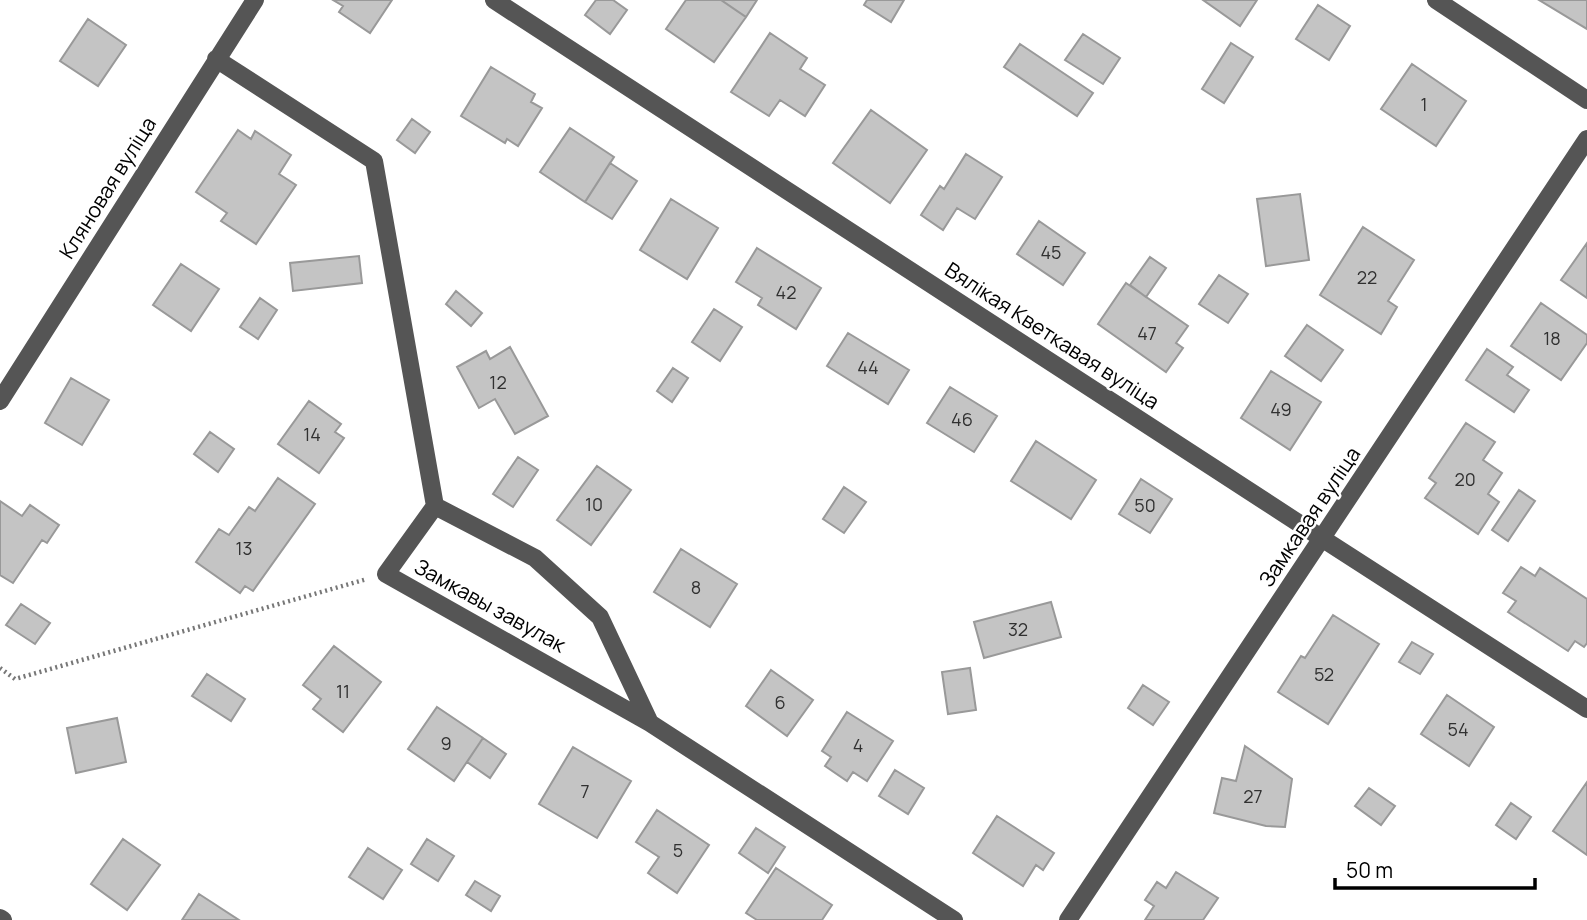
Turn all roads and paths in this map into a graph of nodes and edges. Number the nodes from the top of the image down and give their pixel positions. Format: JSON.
{"nodes":[{"id":1,"x":255,"y":0,"type":"edge"},
{"id":2,"x":494,"y":0,"type":"edge"},
{"id":3,"x":1436,"y":0,"type":"edge"},
{"id":4,"x":216,"y":59,"type":"junction"},
{"id":5,"x":1587,"y":100,"type":"edge"},
{"id":6,"x":1587,"y":139,"type":"edge"},
{"id":7,"x":0,"y":401,"type":"edge"},
{"id":8,"x":435,"y":506,"type":"junction"},
{"id":9,"x":1323,"y":540,"type":"junction"},
{"id":10,"x":386,"y":574,"type":"junction"},
{"id":11,"x":0,"y":668,"type":"edge"},
{"id":12,"x":1587,"y":709,"type":"edge"},
{"id":13,"x":650,"y":723,"type":"junction"},
{"id":14,"x":954,"y":920,"type":"edge"},
{"id":15,"x":1069,"y":920,"type":"edge"}],
"edges":[{"from":1,"to":4,"type":"street","name":"Кляновая вуліца"},
{"from":2,"to":9,"type":"street","name":"Вялікая Кветкавая вуліца"},
{"from":3,"to":5,"type":"street"},
{"from":4,"to":7,"type":"street","name":"Кляновая вуліца"},
{"from":4,"to":8,"type":"street"},
{"from":6,"to":9,"type":"street","name":"Замкавая вуліца"},
{"from":8,"to":10,"type":"street","name":"Замкавы завулак"},
{"from":8,"to":13,"type":"street"},
{"from":9,"to":12,"type":"street","name":"Вялікая Кветкавая вуліца"},
{"from":9,"to":15,"type":"street","name":"Замкавая вуліца"},
{"from":10,"to":11,"type":"path"},
{"from":10,"to":13,"type":"street","name":"Замкавы завулак"},
{"from":13,"to":14,"type":"street","name":"Замкавы завулак"}]}
